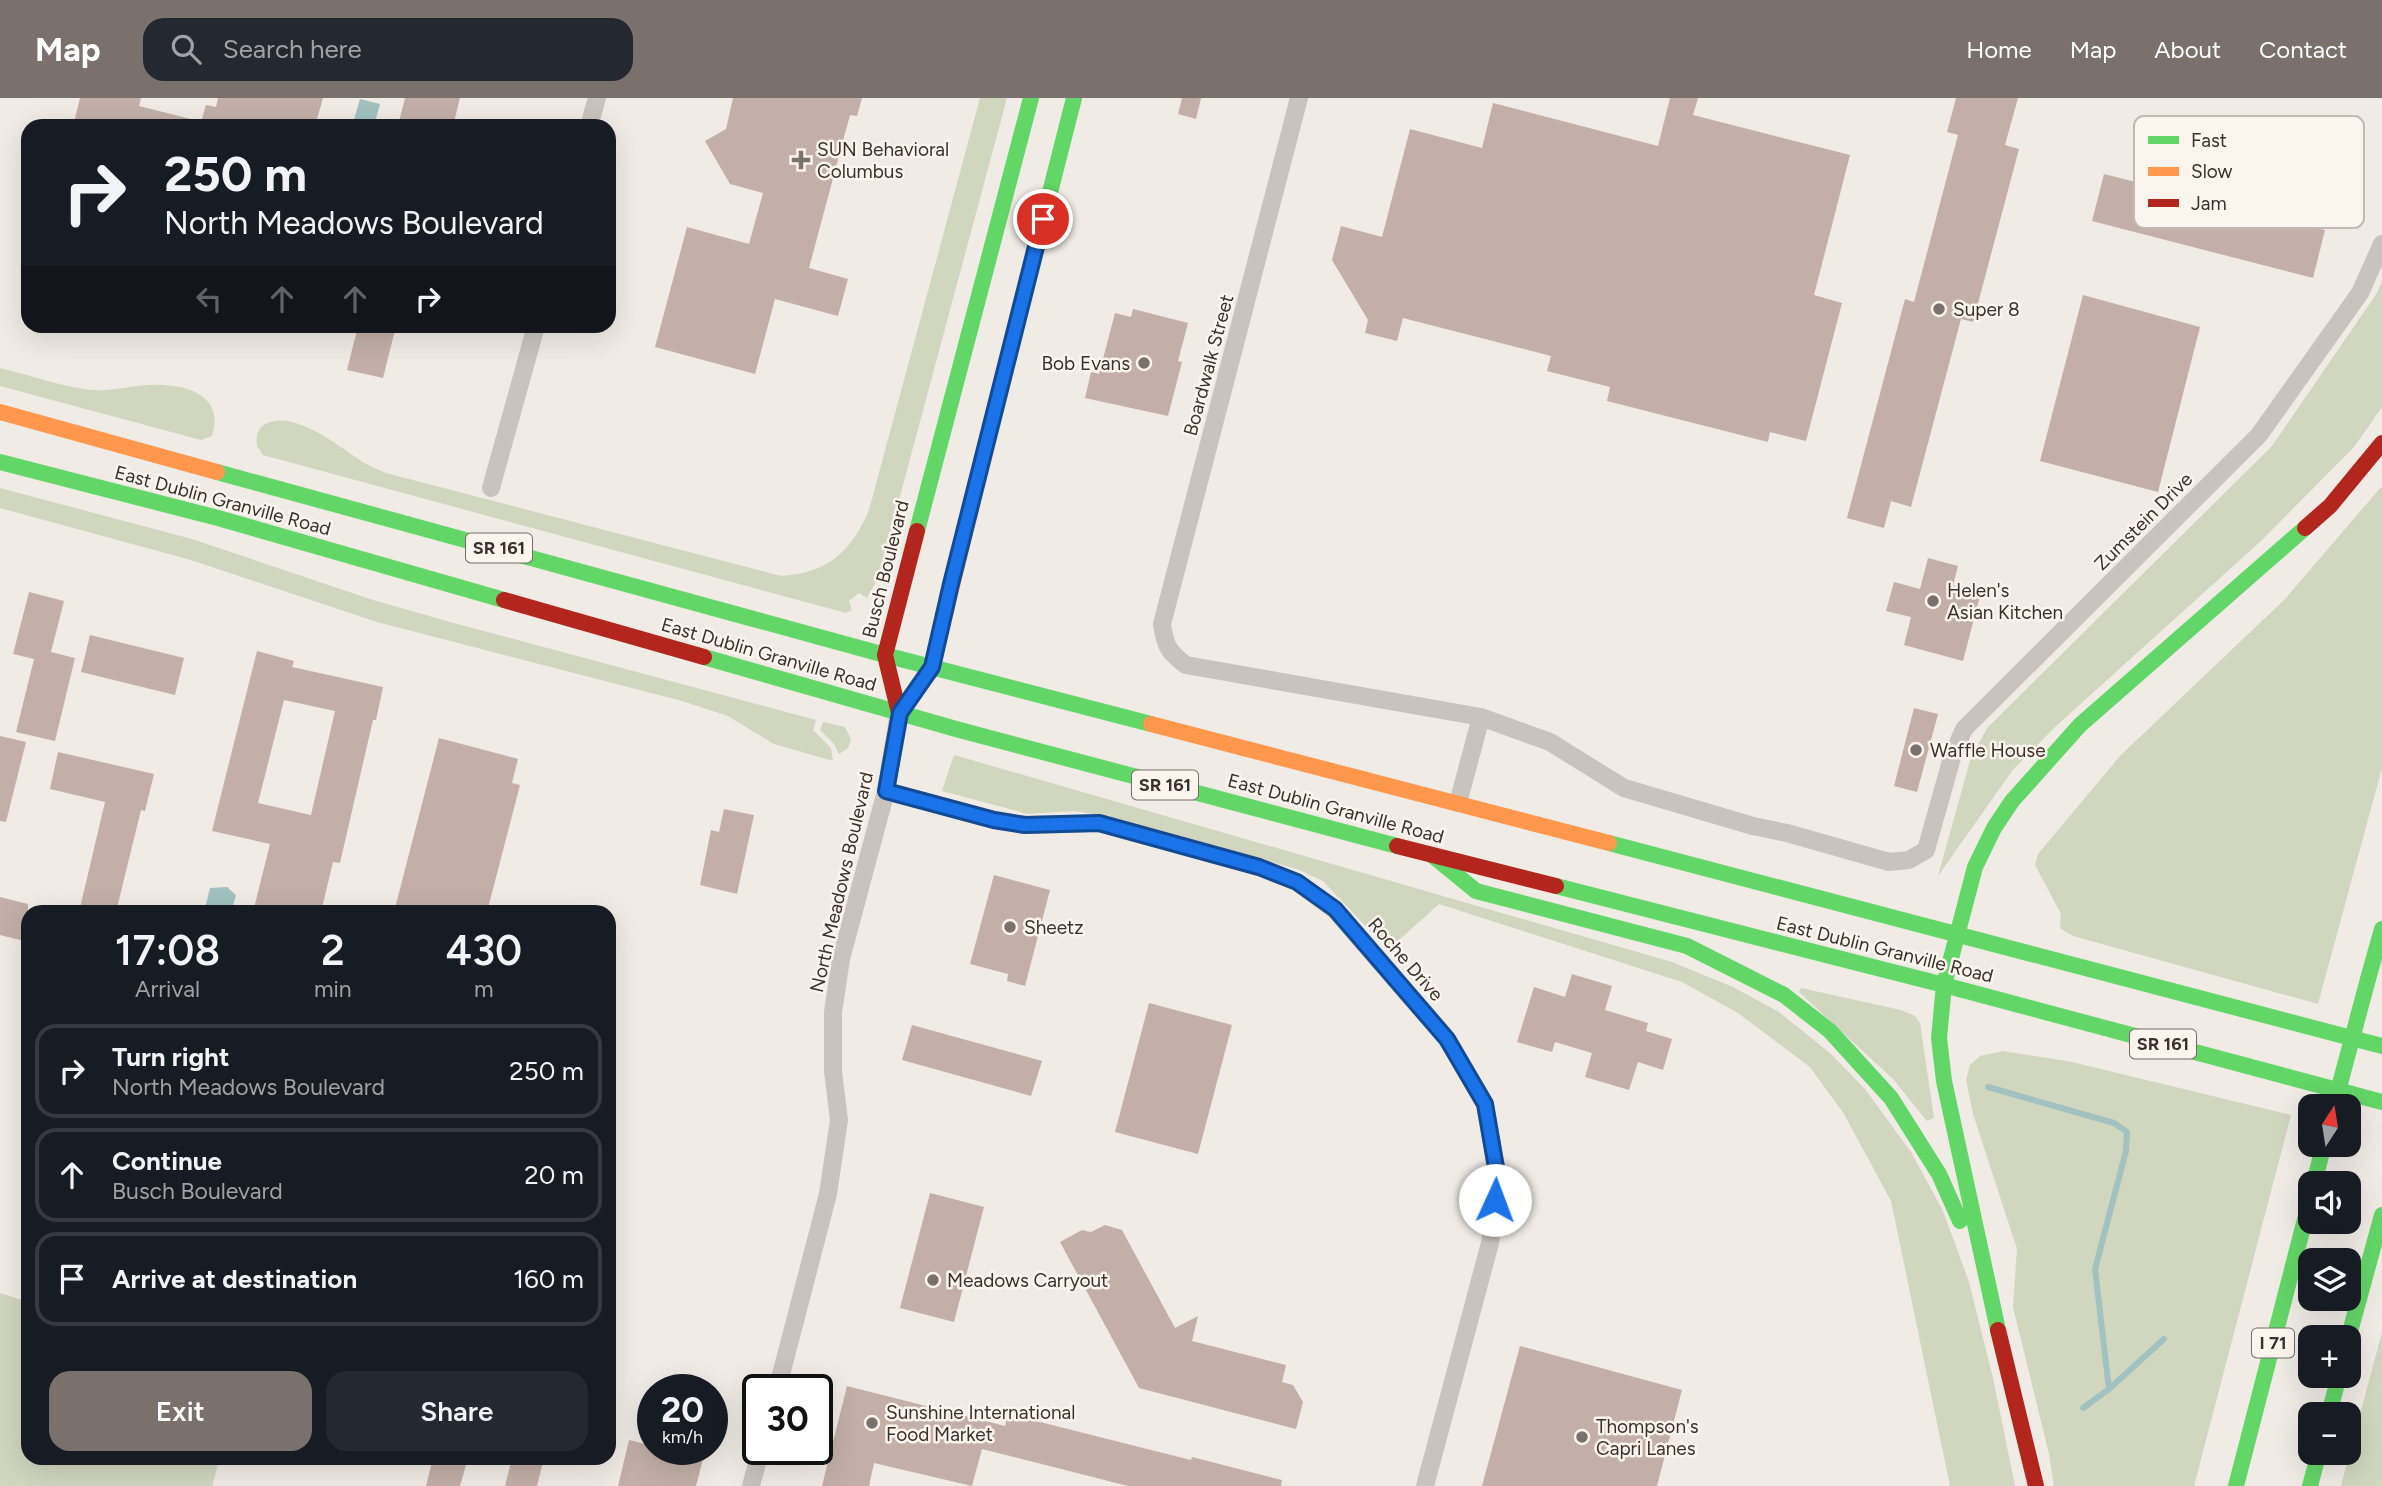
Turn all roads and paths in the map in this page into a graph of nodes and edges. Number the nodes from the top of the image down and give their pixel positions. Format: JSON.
{"nodes":[{"id":1,"x":597,"y":98,"type":"edge"},
{"id":2,"x":1031,"y":98,"type":"edge"},
{"id":3,"x":1074,"y":98,"type":"edge"},
{"id":4,"x":1299,"y":98,"type":"edge"},
{"id":5,"x":591,"y":119,"type":"edge"},
{"id":6,"x":2382,"y":244,"type":"edge"},
{"id":7,"x":534,"y":333,"type":"edge"},
{"id":8,"x":0,"y":412,"type":"edge"},
{"id":9,"x":2382,"y":443,"type":"edge"},
{"id":10,"x":0,"y":462,"type":"edge"},
{"id":11,"x":491,"y":488,"type":"dead end"},
{"id":12,"x":885,"y":655,"type":"junction"},
{"id":13,"x":932,"y":667,"type":"junction"},
{"id":14,"x":900,"y":713,"type":"junction"},
{"id":15,"x":1482,"y":717,"type":"junction"},
{"id":16,"x":886,"y":791,"type":"junction"},
{"id":17,"x":1458,"y":803,"type":"junction"},
{"id":18,"x":1432,"y":855,"type":"junction"},
{"id":19,"x":2382,"y":929,"type":"edge"},
{"id":20,"x":1956,"y":933,"type":"junction"},
{"id":21,"x":1944,"y":985,"type":"junction"},
{"id":22,"x":2382,"y":1046,"type":"edge"},
{"id":23,"x":2337,"y":1094,"type":"edge"},
{"id":24,"x":2382,"y":1102,"type":"edge"},
{"id":25,"x":2382,"y":1215,"type":"edge"},
{"id":26,"x":2301,"y":1234,"type":"edge"},
{"id":27,"x":1983,"y":1270,"type":"junction"},
{"id":28,"x":2352,"y":1325,"type":"edge"},
{"id":29,"x":781,"y":1374,"type":"edge"},
{"id":30,"x":757,"y":1465,"type":"edge"},
{"id":31,"x":2316,"y":1465,"type":"edge"},
{"id":32,"x":751,"y":1486,"type":"edge"},
{"id":33,"x":1425,"y":1486,"type":"edge"},
{"id":34,"x":2036,"y":1486,"type":"edge"},
{"id":35,"x":2236,"y":1486,"type":"edge"},
{"id":36,"x":2310,"y":1486,"type":"edge"}],
"edges":[{"from":1,"to":5,"type":"street"},
{"from":2,"to":12,"type":"main road","name":"Busch Boulevard"},
{"from":3,"to":13,"type":"main road"},
{"from":4,"to":15,"type":"street","name":"Boardwalk Street"},
{"from":6,"to":15,"type":"street","name":"Zumstein Drive"},
{"from":7,"to":11,"type":"street"},
{"from":8,"to":12,"type":"main road","name":"East Dublin Granville Road","number":"SR 161"},
{"from":9,"to":20,"type":"main road"},
{"from":10,"to":14,"type":"main road","name":"East Dublin Granville Road","number":"SR 161"},
{"from":12,"to":13,"type":"main road","name":"East Dublin Granville Road","number":"SR 161"},
{"from":12,"to":14,"type":"main road","name":"Busch Boulevard"},
{"from":13,"to":14,"type":"main road"},
{"from":13,"to":17,"type":"main road","name":"East Dublin Granville Road","number":"SR 161"},
{"from":14,"to":16,"type":"street","name":"North Meadows Boulevard"},
{"from":14,"to":18,"type":"main road","name":"East Dublin Granville Road","number":"SR 161"},
{"from":15,"to":17,"type":"street","name":"East Dublin Granville Road"},
{"from":16,"to":29,"type":"street","name":"North Meadows Boulevard"},
{"from":16,"to":33,"type":"street","name":"Roche Drive"},
{"from":17,"to":20,"type":"main road","name":"East Dublin Granville Road","number":"SR 161"},
{"from":18,"to":21,"type":"main road","name":"East Dublin Granville Road","number":"SR 161"},
{"from":18,"to":27,"type":"main road"},
{"from":19,"to":23,"type":"main road","bridge":true},
{"from":20,"to":21,"type":"main road"},
{"from":20,"to":22,"type":"main road","name":"East Dublin Granville Road","number":"SR 161"},
{"from":21,"to":24,"type":"main road","name":"East Dublin Granville Road","number":"SR 161"},
{"from":21,"to":27,"type":"main road"},
{"from":25,"to":28,"type":"main road"},
{"from":26,"to":35,"type":"main road","number":"I 71"},
{"from":27,"to":34,"type":"main road"},
{"from":30,"to":32,"type":"street"},
{"from":31,"to":36,"type":"main road"}]}
